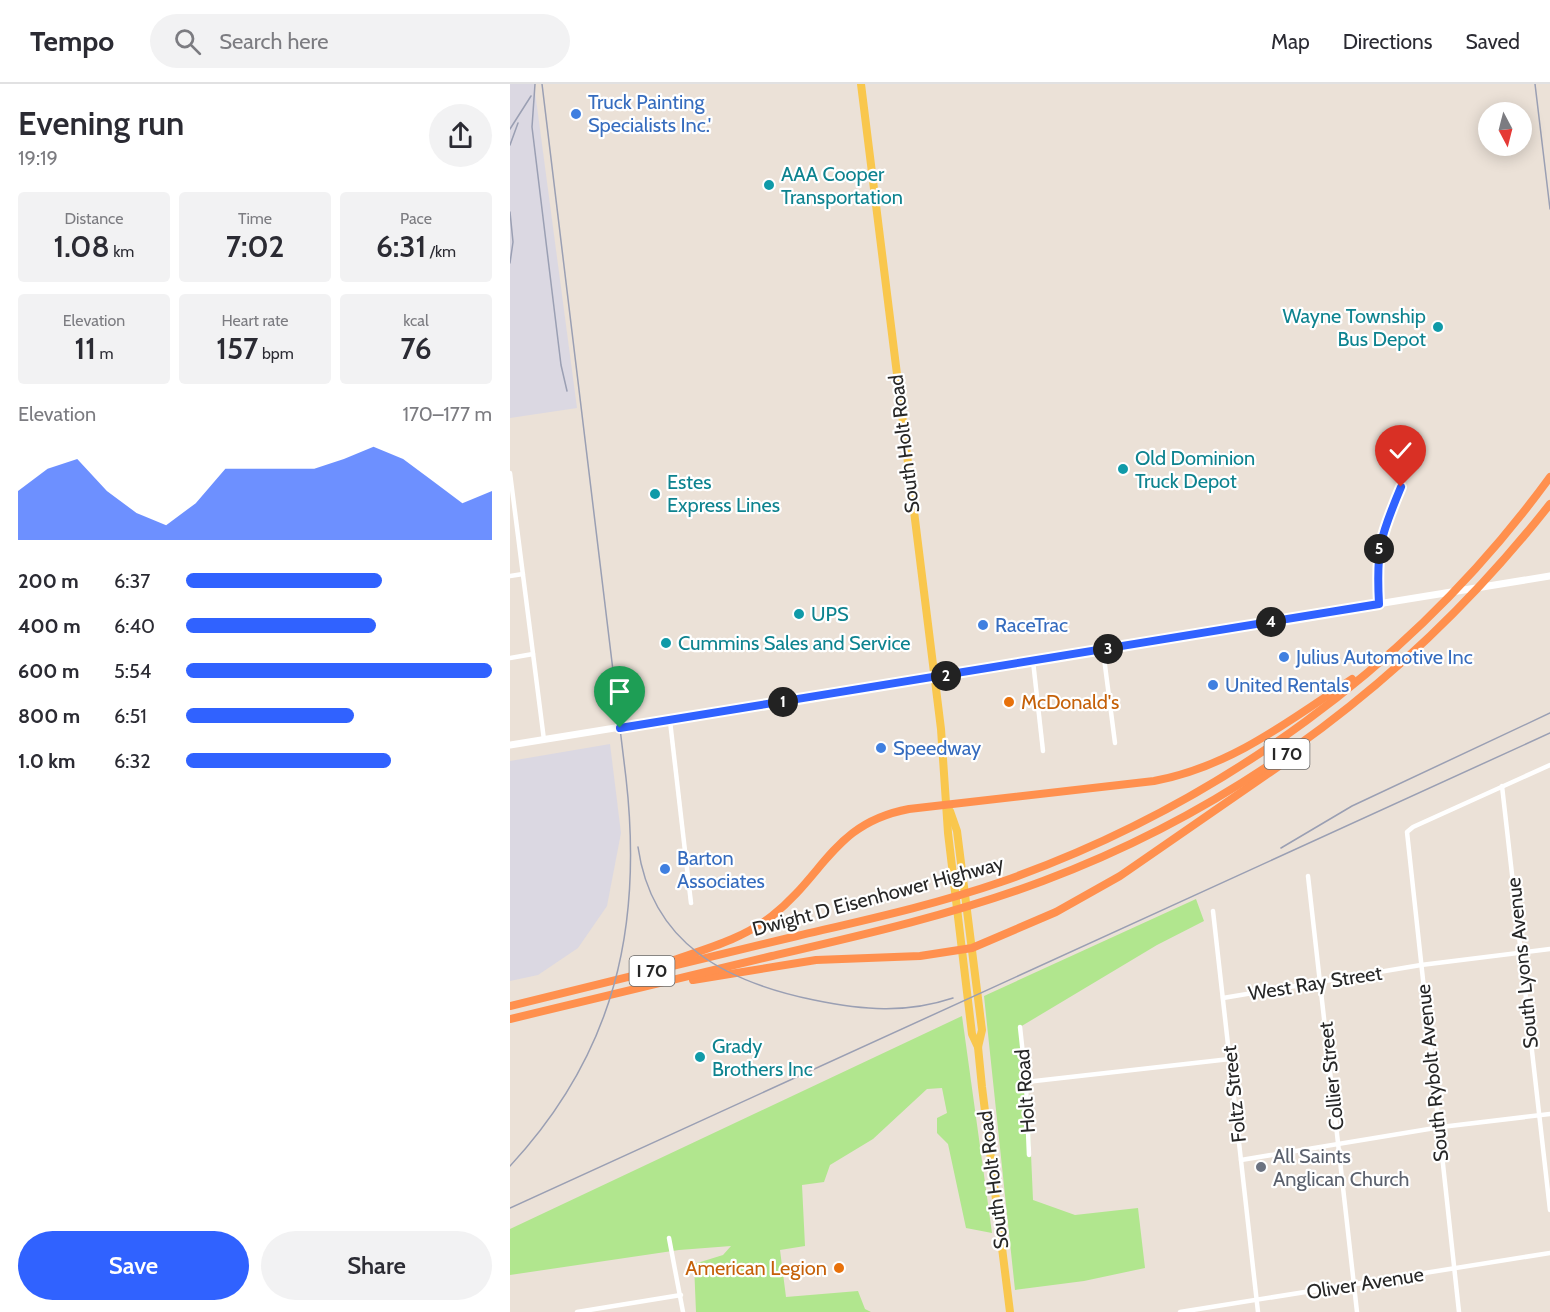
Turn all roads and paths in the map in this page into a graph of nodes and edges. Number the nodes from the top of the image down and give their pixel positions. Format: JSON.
{"nodes":[{"id":1,"x":861,"y":84,"type":"edge"},
{"id":2,"x":1408,"y":431,"type":"dead end"},
{"id":3,"x":510,"y":473,"type":"edge"},
{"id":4,"x":1550,"y":477,"type":"edge"},
{"id":5,"x":512,"y":497,"type":"edge"},
{"id":6,"x":1550,"y":504,"type":"edge"},
{"id":7,"x":523,"y":574,"type":"junction"},
{"id":8,"x":510,"y":576,"type":"edge"},
{"id":9,"x":1550,"y":576,"type":"edge"},
{"id":10,"x":1379,"y":604,"type":"junction"},
{"id":11,"x":1103,"y":650,"type":"junction"},
{"id":12,"x":533,"y":654,"type":"junction"},
{"id":13,"x":510,"y":658,"type":"edge"},
{"id":14,"x":1383,"y":659,"type":"junction"},
{"id":15,"x":1033,"y":661,"type":"junction"},
{"id":16,"x":934,"y":678,"type":"junction"},
{"id":17,"x":670,"y":721,"type":"junction"},
{"id":18,"x":1323,"y":728,"type":"junction"},
{"id":19,"x":544,"y":740,"type":"junction"},
{"id":20,"x":1115,"y":743,"type":"dead end"},
{"id":21,"x":510,"y":745,"type":"edge"},
{"id":22,"x":1043,"y":751,"type":"dead end"},
{"id":23,"x":1550,"y":765,"type":"edge"},
{"id":24,"x":1502,"y":786,"type":"junction"},
{"id":25,"x":948,"y":804,"type":"junction"},
{"id":26,"x":1308,"y":876,"type":"dead end"},
{"id":27,"x":691,"y":903,"type":"dead end"},
{"id":28,"x":1213,"y":911,"type":"dead end"},
{"id":29,"x":972,"y":948,"type":"junction"},
{"id":30,"x":1550,"y":950,"type":"edge"},
{"id":31,"x":962,"y":951,"type":"junction"},
{"id":32,"x":1521,"y":953,"type":"junction"},
{"id":33,"x":1421,"y":965,"type":"junction"},
{"id":34,"x":623,"y":978,"type":"junction"},
{"id":35,"x":1320,"y":982,"type":"junction"},
{"id":36,"x":631,"y":990,"type":"junction"},
{"id":37,"x":1223,"y":998,"type":"junction"},
{"id":38,"x":510,"y":1006,"type":"edge"},
{"id":39,"x":510,"y":1019,"type":"edge"},
{"id":40,"x":1020,"y":1027,"type":"dead end"},
{"id":41,"x":978,"y":1047,"type":"junction"},
{"id":42,"x":1230,"y":1059,"type":"junction"},
{"id":43,"x":1026,"y":1082,"type":"junction"},
{"id":44,"x":1550,"y":1114,"type":"edge"},
{"id":45,"x":1539,"y":1116,"type":"junction"},
{"id":46,"x":1438,"y":1128,"type":"junction"},
{"id":47,"x":1338,"y":1145,"type":"junction"},
{"id":48,"x":1029,"y":1155,"type":"dead end"},
{"id":49,"x":1241,"y":1160,"type":"junction"},
{"id":50,"x":1550,"y":1210,"type":"edge"},
{"id":51,"x":669,"y":1238,"type":"dead end"},
{"id":52,"x":1550,"y":1253,"type":"edge"},
{"id":53,"x":1454,"y":1268,"type":"junction"},
{"id":54,"x":1353,"y":1285,"type":"junction"},
{"id":55,"x":681,"y":1295,"type":"junction"},
{"id":56,"x":1256,"y":1300,"type":"junction"},
{"id":57,"x":577,"y":1312,"type":"edge"},
{"id":58,"x":683,"y":1312,"type":"edge"},
{"id":59,"x":1010,"y":1312,"type":"edge"},
{"id":60,"x":1180,"y":1312,"type":"edge"},
{"id":61,"x":1258,"y":1312,"type":"edge"},
{"id":62,"x":1357,"y":1312,"type":"edge"},
{"id":63,"x":1460,"y":1312,"type":"edge"}],
"edges":[{"from":1,"to":16,"type":"main road","name":"South Holt Road"},
{"from":2,"to":10,"type":"street"},
{"from":3,"to":5,"type":"street"},
{"from":4,"to":14,"type":"highway","name":"Dwight D Eisenhower Highway","number":"I 70"},
{"from":5,"to":7,"type":"street"},
{"from":6,"to":18,"type":"highway","name":"Dwight D Eisenhower Highway","number":"I 70"},
{"from":7,"to":8,"type":"street"},
{"from":7,"to":12,"type":"street"},
{"from":9,"to":10,"type":"main road"},
{"from":10,"to":11,"type":"main road"},
{"from":11,"to":15,"type":"main road"},
{"from":11,"to":20,"type":"street"},
{"from":12,"to":13,"type":"street"},
{"from":12,"to":19,"type":"street"},
{"from":14,"to":25,"type":"highway"},
{"from":14,"to":34,"type":"highway","name":"Dwight D Eisenhower Highway","number":"I 70"},
{"from":15,"to":16,"type":"main road"},
{"from":15,"to":22,"type":"street"},
{"from":16,"to":17,"type":"main road"},
{"from":16,"to":25,"type":"main road","name":"South Holt Road"},
{"from":17,"to":19,"type":"main road"},
{"from":17,"to":27,"type":"street"},
{"from":18,"to":29,"type":"highway"},
{"from":18,"to":36,"type":"highway","name":"Dwight D Eisenhower Highway","number":"I 70"},
{"from":19,"to":21,"type":"main road"},
{"from":23,"to":24,"type":"street"},
{"from":24,"to":32,"type":"street","name":"South Lyons Avenue"},
{"from":24,"to":33,"type":"street","name":"South Rybolt Avenue"},
{"from":25,"to":29,"type":"main road","name":"South Holt Road"},
{"from":25,"to":31,"type":"main road","name":"South Holt Road"},
{"from":25,"to":34,"type":"highway"},
{"from":26,"to":35,"type":"street","name":"Collier Street"},
{"from":28,"to":37,"type":"street","name":"Foltz Street"},
{"from":29,"to":31,"type":"highway"},
{"from":29,"to":41,"type":"main road","name":"South Holt Road"},
{"from":30,"to":32,"type":"street","name":"West Ray Street"},
{"from":31,"to":36,"type":"highway"},
{"from":31,"to":41,"type":"main road","name":"South Holt Road"},
{"from":32,"to":33,"type":"street","name":"West Ray Street"},
{"from":32,"to":45,"type":"street","name":"South Lyons Avenue"},
{"from":33,"to":35,"type":"street","name":"West Ray Street"},
{"from":33,"to":46,"type":"street","name":"South Rybolt Avenue"},
{"from":34,"to":38,"type":"highway","name":"Dwight D Eisenhower Highway","number":"I 70"},
{"from":35,"to":37,"type":"street","name":"West Ray Street"},
{"from":35,"to":47,"type":"street","name":"Collier Street"},
{"from":36,"to":39,"type":"highway","name":"Dwight D Eisenhower Highway","number":"I 70"},
{"from":37,"to":42,"type":"street","name":"Foltz Street"},
{"from":40,"to":43,"type":"street","name":"Holt Road"},
{"from":41,"to":59,"type":"main road","name":"South Holt Road"},
{"from":42,"to":43,"type":"street"},
{"from":42,"to":49,"type":"street","name":"Foltz Street"},
{"from":43,"to":48,"type":"street","name":"Holt Road"},
{"from":44,"to":45,"type":"street"},
{"from":45,"to":46,"type":"street"},
{"from":45,"to":50,"type":"street","name":"South Lyons Avenue"},
{"from":46,"to":47,"type":"street"},
{"from":46,"to":53,"type":"street","name":"South Rybolt Avenue"},
{"from":47,"to":49,"type":"street"},
{"from":47,"to":54,"type":"street","name":"Collier Street"},
{"from":49,"to":56,"type":"street","name":"Foltz Street"},
{"from":51,"to":55,"type":"street"},
{"from":52,"to":53,"type":"street","name":"Oliver Avenue"},
{"from":53,"to":54,"type":"street","name":"Oliver Avenue"},
{"from":53,"to":63,"type":"street","name":"South Rybolt Avenue"},
{"from":54,"to":56,"type":"street","name":"Oliver Avenue"},
{"from":54,"to":62,"type":"street","name":"Collier Street"},
{"from":55,"to":57,"type":"street"},
{"from":55,"to":58,"type":"street"},
{"from":56,"to":60,"type":"street","name":"Oliver Avenue"},
{"from":56,"to":61,"type":"street","name":"Foltz Street"}]}
